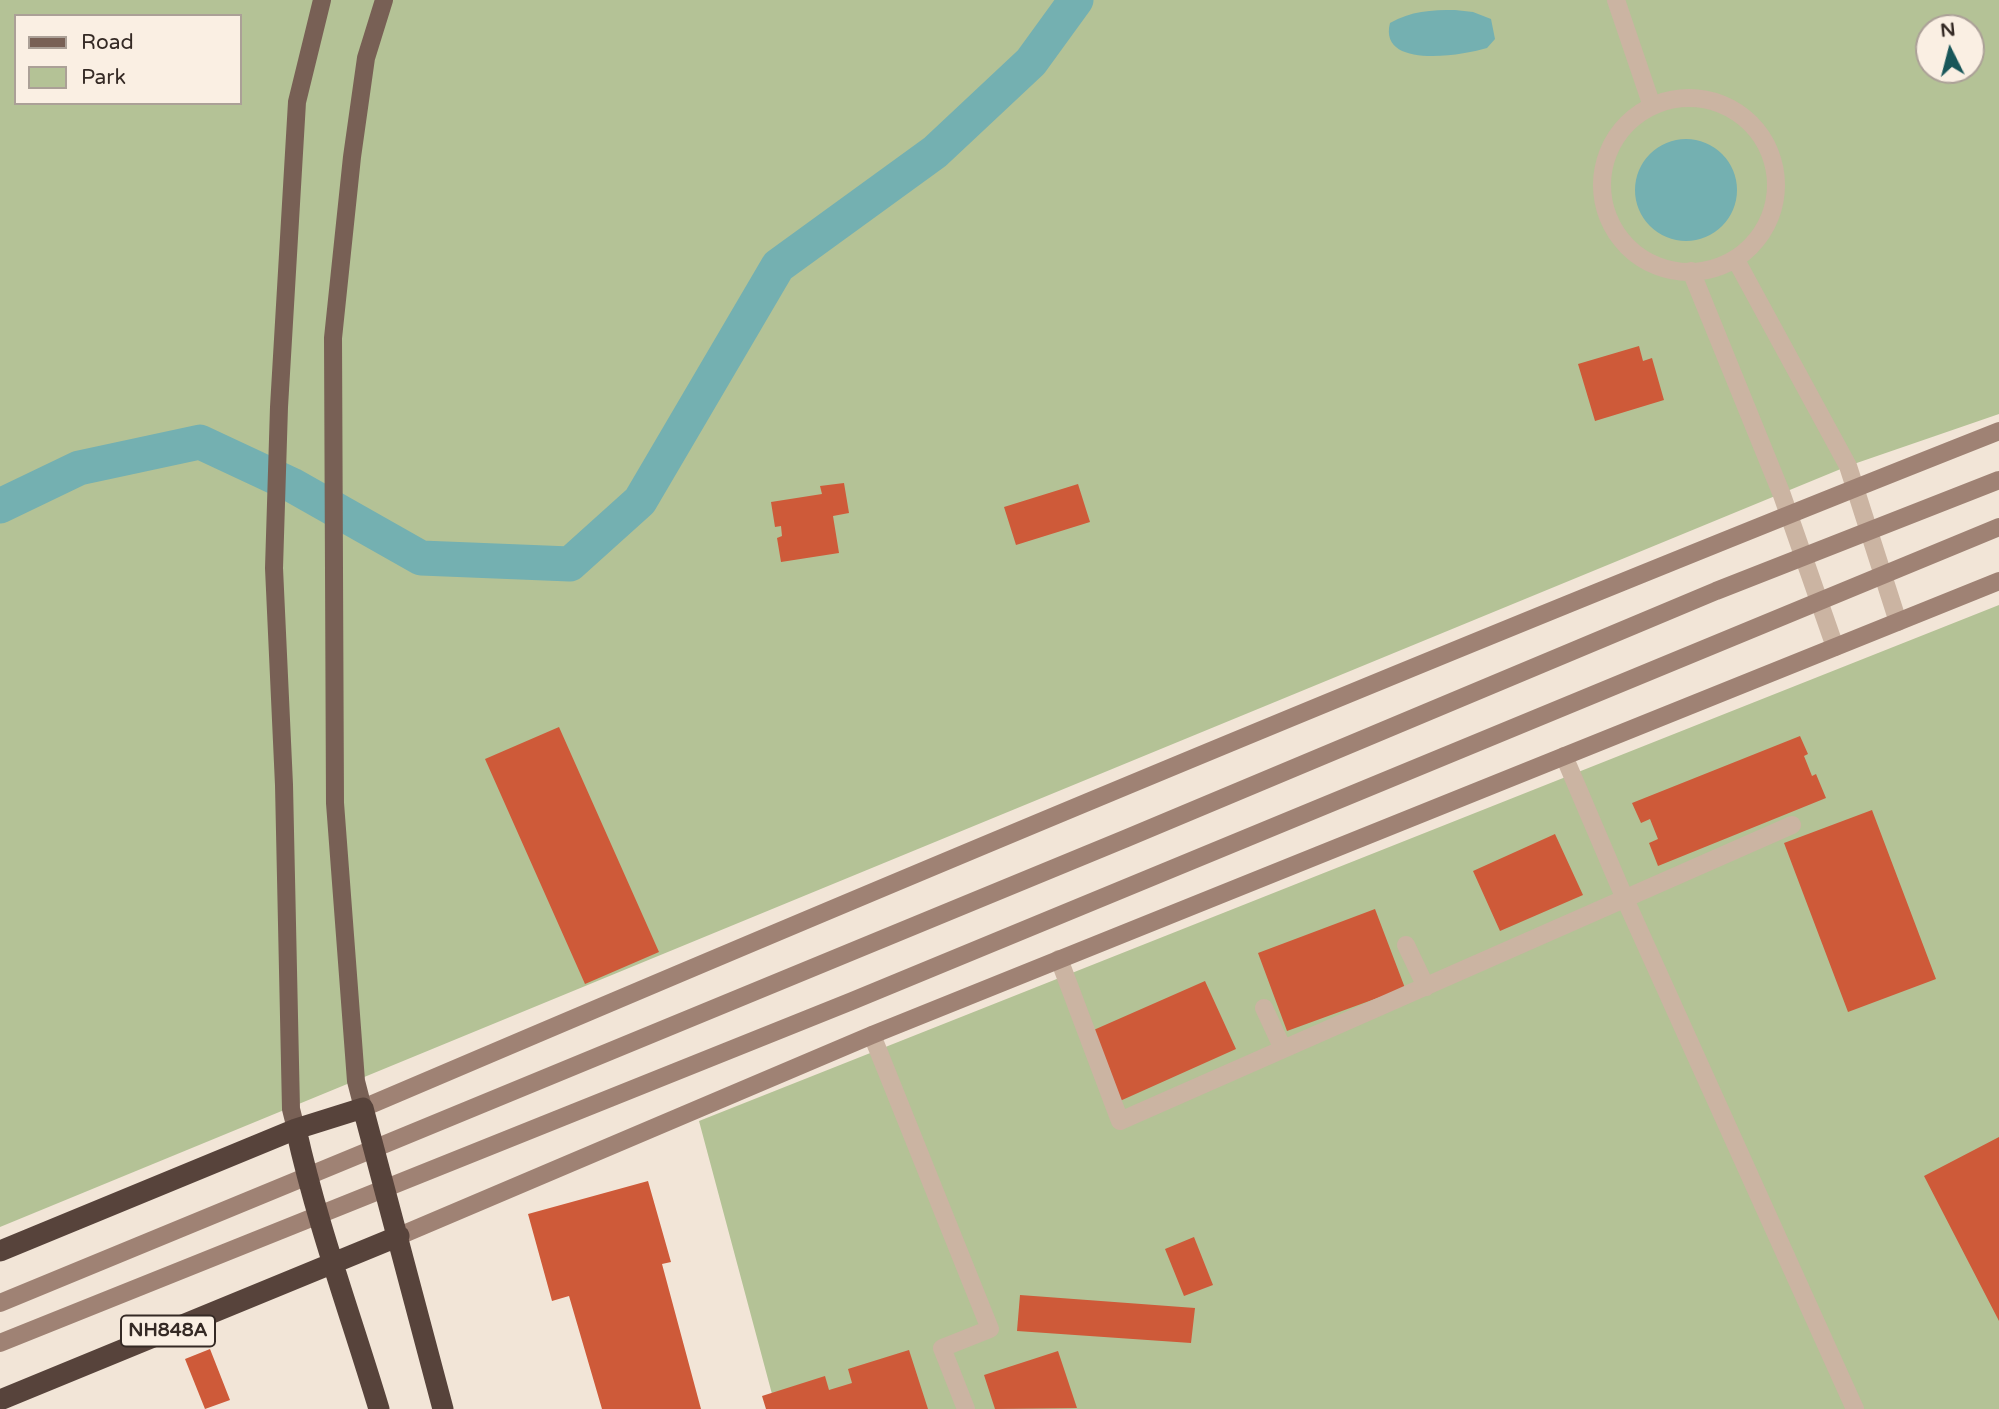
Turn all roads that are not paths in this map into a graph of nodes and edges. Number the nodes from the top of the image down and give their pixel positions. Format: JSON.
{"nodes":[{"id":1,"x":323,"y":0,"type":"edge"},
{"id":2,"x":384,"y":0,"type":"edge"},
{"id":3,"x":1616,"y":0,"type":"edge"},
{"id":4,"x":1652,"y":106,"type":"junction"},
{"id":5,"x":1736,"y":260,"type":"junction"},
{"id":6,"x":1691,"y":271,"type":"junction"},
{"id":7,"x":1999,"y":431,"type":"edge"},
{"id":8,"x":1999,"y":480,"type":"edge"},
{"id":9,"x":1856,"y":488,"type":"junction"},
{"id":10,"x":1788,"y":514,"type":"junction"},
{"id":11,"x":1999,"y":527,"type":"edge"},
{"id":12,"x":1999,"y":581,"type":"edge"},
{"id":13,"x":1898,"y":622,"type":"junction"},
{"id":14,"x":1835,"y":648,"type":"junction"},
{"id":15,"x":1564,"y":757,"type":"junction"},
{"id":16,"x":1792,"y":825,"type":"dead end"},
{"id":17,"x":1625,"y":899,"type":"junction"},
{"id":18,"x":1406,"y":945,"type":"dead end"},
{"id":19,"x":1059,"y":958,"type":"junction"},
{"id":20,"x":1426,"y":987,"type":"junction"},
{"id":21,"x":1264,"y":1008,"type":"dead end"},
{"id":22,"x":872,"y":1035,"type":"junction"},
{"id":23,"x":1283,"y":1049,"type":"junction"},
{"id":24,"x":363,"y":1108,"type":"junction"},
{"id":25,"x":296,"y":1129,"type":"junction"},
{"id":26,"x":398,"y":1236,"type":"junction"},
{"id":27,"x":0,"y":1251,"type":"edge"},
{"id":28,"x":335,"y":1262,"type":"junction"},
{"id":29,"x":0,"y":1303,"type":"edge"},
{"id":30,"x":0,"y":1343,"type":"edge"},
{"id":31,"x":0,"y":1400,"type":"edge"},
{"id":32,"x":379,"y":1409,"type":"edge"},
{"id":33,"x":443,"y":1409,"type":"edge"},
{"id":34,"x":966,"y":1409,"type":"edge"},
{"id":35,"x":1855,"y":1409,"type":"edge"}],
"edges":[{"from":1,"to":25,"type":"main road"},
{"from":2,"to":24,"type":"main road"},
{"from":3,"to":4,"type":"street"},
{"from":4,"to":5,"type":"street"},
{"from":4,"to":6,"type":"street"},
{"from":5,"to":6,"type":"street"},
{"from":5,"to":9,"type":"street"},
{"from":6,"to":10,"type":"street"},
{"from":7,"to":9,"type":"main road"},
{"from":8,"to":29,"type":"main road"},
{"from":9,"to":10,"type":"main road"},
{"from":9,"to":13,"type":"street"},
{"from":10,"to":14,"type":"street"},
{"from":10,"to":24,"type":"main road"},
{"from":11,"to":30,"type":"main road"},
{"from":12,"to":13,"type":"main road"},
{"from":13,"to":14,"type":"main road"},
{"from":14,"to":15,"type":"main road"},
{"from":15,"to":17,"type":"street"},
{"from":15,"to":19,"type":"main road"},
{"from":16,"to":17,"type":"street"},
{"from":17,"to":20,"type":"street"},
{"from":17,"to":35,"type":"street"},
{"from":18,"to":20,"type":"street"},
{"from":19,"to":22,"type":"main road"},
{"from":19,"to":23,"type":"street"},
{"from":20,"to":23,"type":"street"},
{"from":21,"to":23,"type":"street"},
{"from":22,"to":26,"type":"main road"},
{"from":22,"to":34,"type":"street"},
{"from":24,"to":25,"type":"highway"},
{"from":24,"to":26,"type":"highway"},
{"from":25,"to":27,"type":"highway"},
{"from":25,"to":28,"type":"highway"},
{"from":26,"to":28,"type":"highway","number":"NH848A"},
{"from":26,"to":33,"type":"highway"},
{"from":28,"to":31,"type":"highway","number":"NH848A"},
{"from":28,"to":32,"type":"highway"}]}
